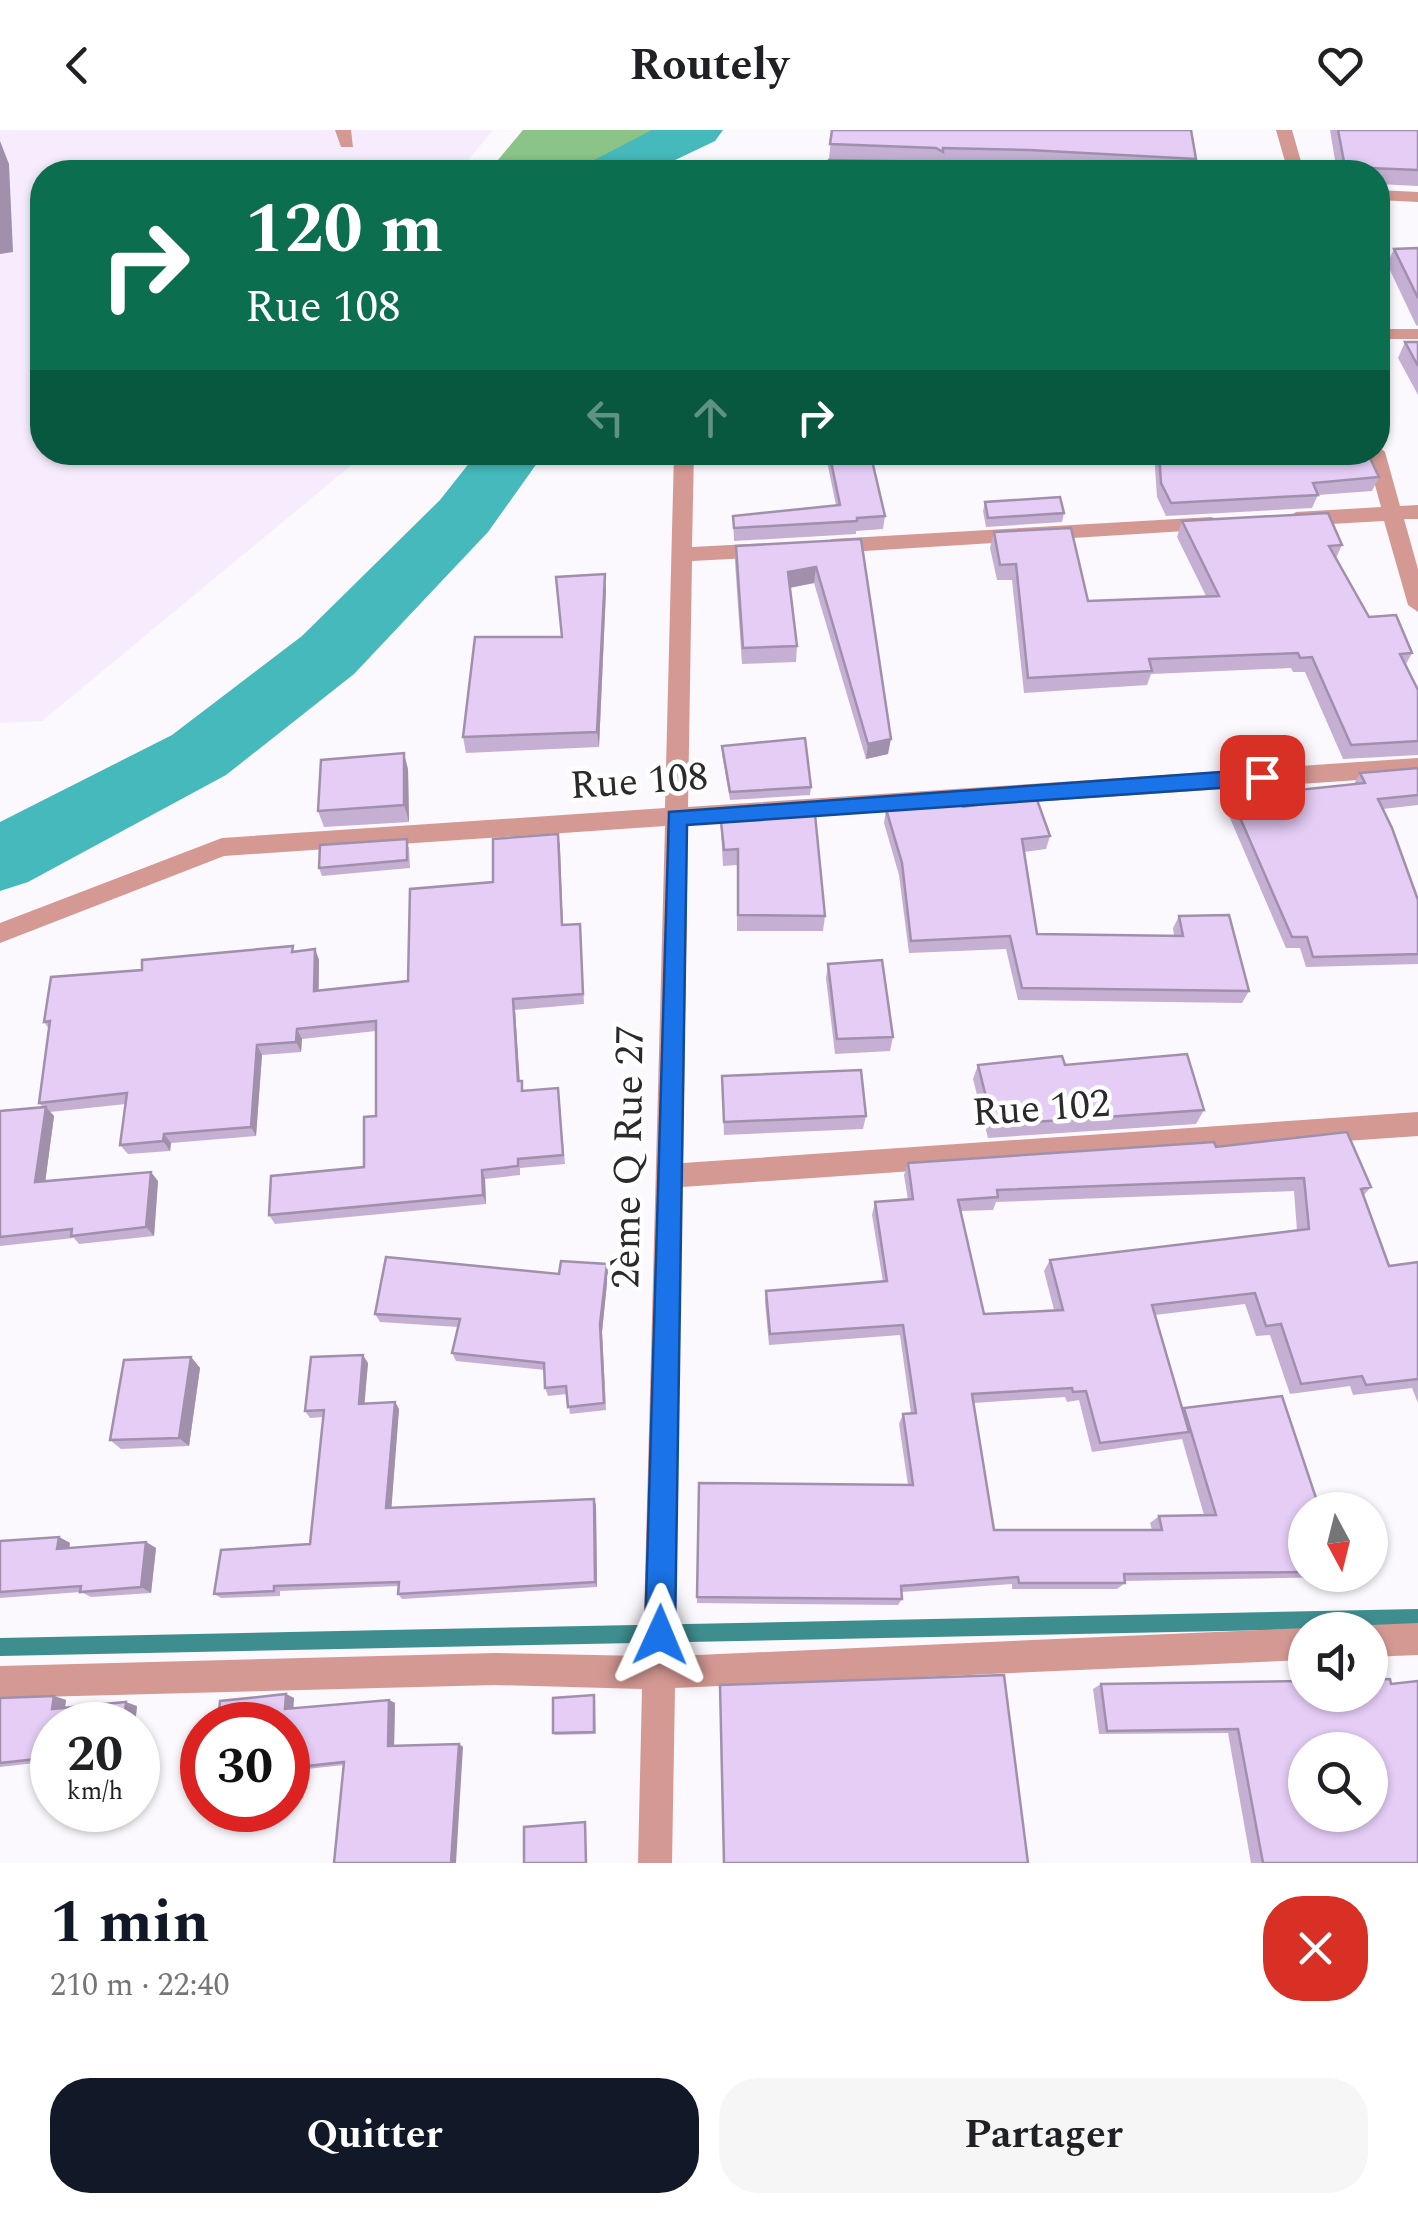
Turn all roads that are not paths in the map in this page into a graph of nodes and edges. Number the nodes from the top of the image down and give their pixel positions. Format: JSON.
{"nodes":[{"id":1,"x":1284,"y":130,"type":"edge"},
{"id":2,"x":1293,"y":160,"type":"edge"},
{"id":3,"x":1390,"y":196,"type":"edge"},
{"id":4,"x":1418,"y":197,"type":"edge"},
{"id":5,"x":1390,"y":334,"type":"edge"},
{"id":6,"x":1418,"y":334,"type":"edge"},
{"id":7,"x":684,"y":465,"type":"edge"},
{"id":8,"x":1379,"y":465,"type":"edge"},
{"id":9,"x":1418,"y":512,"type":"edge"},
{"id":10,"x":1392,"y":513,"type":"junction"},
{"id":11,"x":1274,"y":520,"type":"edge"},
{"id":12,"x":1234,"y":522,"type":"edge"},
{"id":13,"x":820,"y":547,"type":"edge"},
{"id":14,"x":780,"y":550,"type":"edge"},
{"id":15,"x":682,"y":556,"type":"junction"},
{"id":16,"x":1418,"y":605,"type":"edge"},
{"id":17,"x":1418,"y":767,"type":"edge"},
{"id":18,"x":676,"y":818,"type":"junction"},
{"id":19,"x":0,"y":933,"type":"edge"},
{"id":20,"x":1418,"y":1124,"type":"edge"},
{"id":21,"x":669,"y":1176,"type":"junction"},
{"id":22,"x":1418,"y":1639,"type":"edge"},
{"id":23,"x":1388,"y":1641,"type":"edge"},
{"id":24,"x":1288,"y":1645,"type":"edge"},
{"id":25,"x":659,"y":1673,"type":"junction"},
{"id":26,"x":0,"y":1682,"type":"edge"},
{"id":27,"x":656,"y":1863,"type":"edge"}],
"edges":[{"from":1,"to":2,"type":"street"},
{"from":3,"to":4,"type":"street"},
{"from":5,"to":6,"type":"street"},
{"from":7,"to":15,"type":"street","name":"2ème Q Rue 27"},
{"from":8,"to":10,"type":"street"},
{"from":9,"to":10,"type":"street"},
{"from":10,"to":11,"type":"street"},
{"from":10,"to":16,"type":"street"},
{"from":12,"to":13,"type":"street"},
{"from":14,"to":15,"type":"street"},
{"from":15,"to":18,"type":"street","name":"2ème Q Rue 27"},
{"from":17,"to":18,"type":"street","name":"Rue 108"},
{"from":18,"to":19,"type":"street","name":"Rue 108"},
{"from":18,"to":21,"type":"street","name":"2ème Q Rue 27"},
{"from":20,"to":21,"type":"street","name":"Rue 102"},
{"from":21,"to":25,"type":"street","name":"2ème Q Rue 27"},
{"from":22,"to":23,"type":"street"},
{"from":24,"to":25,"type":"street"},
{"from":25,"to":26,"type":"street"},
{"from":25,"to":27,"type":"street","name":"2ème Q Rue 27"}]}
